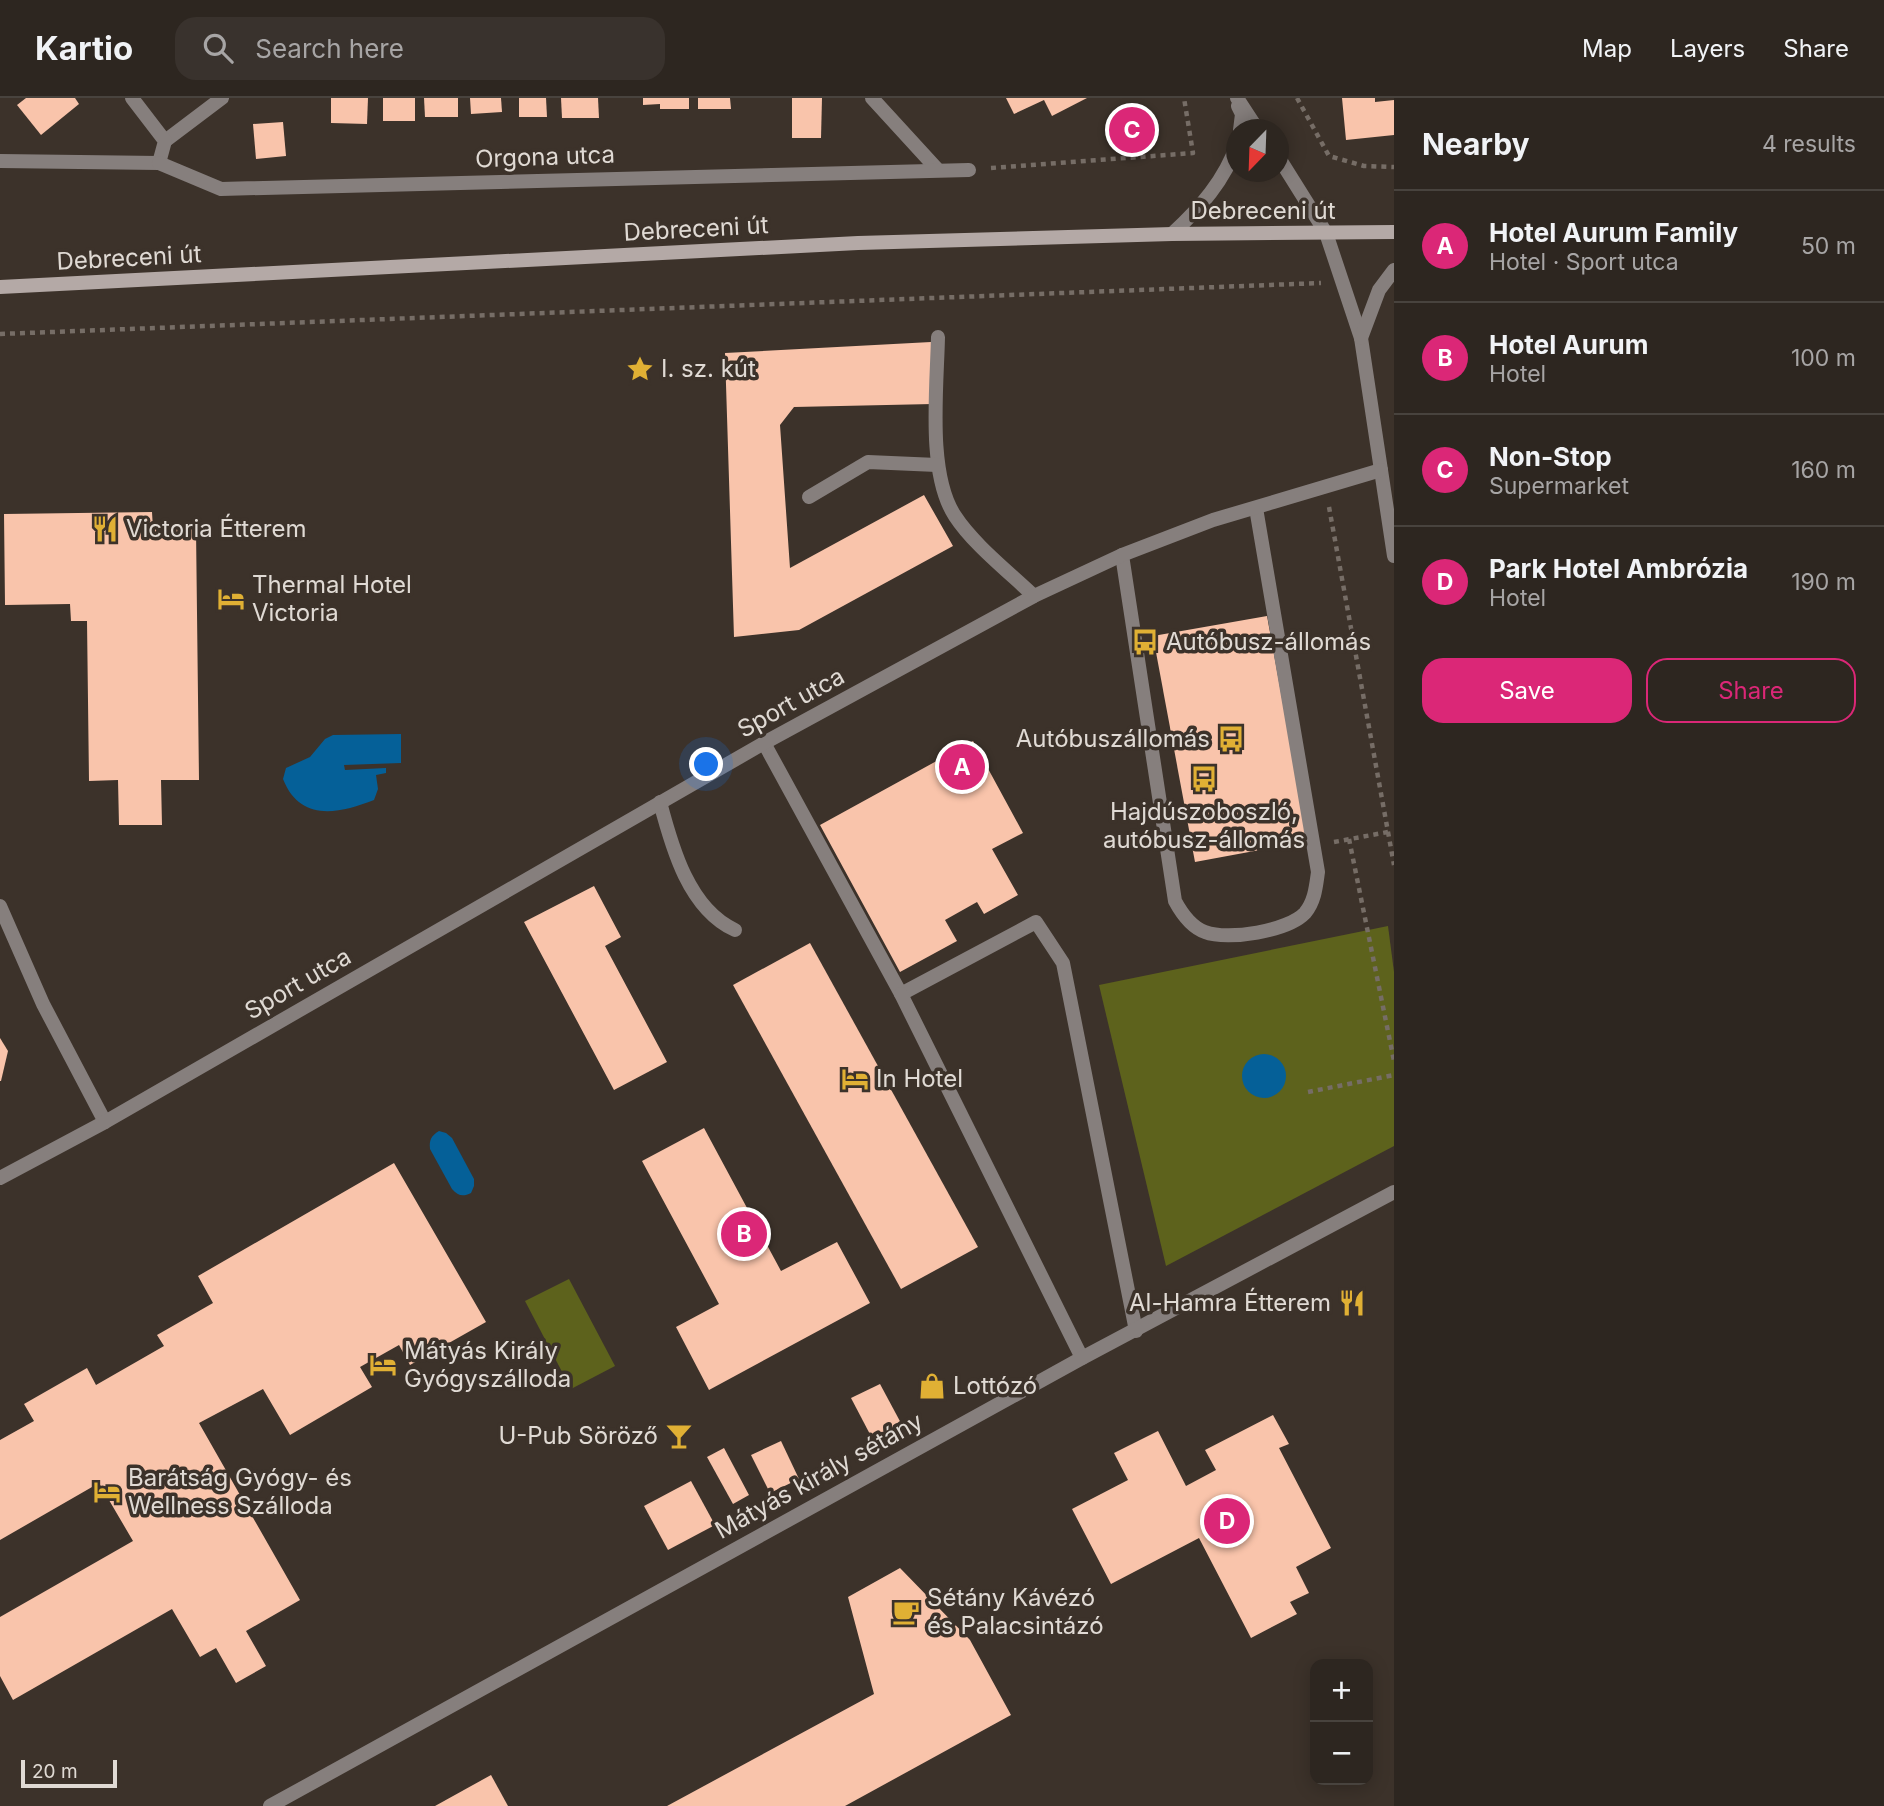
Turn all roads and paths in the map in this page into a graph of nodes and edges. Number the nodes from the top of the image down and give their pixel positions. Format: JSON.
{"nodes":[{"id":1,"x":132,"y":98,"type":"edge"},
{"id":2,"x":222,"y":98,"type":"edge"},
{"id":3,"x":872,"y":98,"type":"edge"},
{"id":4,"x":1184,"y":98,"type":"edge"},
{"id":5,"x":1236,"y":98,"type":"edge"},
{"id":6,"x":1297,"y":98,"type":"edge"},
{"id":7,"x":1241,"y":119,"type":"edge"},
{"id":8,"x":1250,"y":119,"type":"edge"},
{"id":9,"x":165,"y":142,"type":"junction"},
{"id":10,"x":0,"y":161,"type":"edge"},
{"id":11,"x":159,"y":163,"type":"junction"},
{"id":12,"x":1394,"y":167,"type":"edge"},
{"id":13,"x":937,"y":169,"type":"junction"},
{"id":14,"x":1226,"y":169,"type":"edge"},
{"id":15,"x":970,"y":170,"type":"joint"},
{"id":16,"x":1289,"y":175,"type":"edge"},
{"id":17,"x":1394,"y":232,"type":"edge"},
{"id":18,"x":1326,"y":233,"type":"junction"},
{"id":19,"x":1172,"y":234,"type":"junction"},
{"id":20,"x":1394,"y":270,"type":"edge"},
{"id":21,"x":1344,"y":282,"type":"junction"},
{"id":22,"x":0,"y":288,"type":"edge"},
{"id":23,"x":0,"y":334,"type":"edge"},
{"id":24,"x":938,"y":337,"type":"dead end"},
{"id":25,"x":1361,"y":338,"type":"junction"},
{"id":26,"x":937,"y":465,"type":"junction"},
{"id":27,"x":1381,"y":470,"type":"junction"},
{"id":28,"x":1325,"y":487,"type":"junction"},
{"id":29,"x":809,"y":497,"type":"dead end"},
{"id":30,"x":1256,"y":508,"type":"junction"},
{"id":31,"x":1122,"y":555,"type":"junction"},
{"id":32,"x":1394,"y":556,"type":"edge"},
{"id":33,"x":1034,"y":596,"type":"junction"},
{"id":34,"x":764,"y":743,"type":"junction"},
{"id":35,"x":660,"y":802,"type":"junction"},
{"id":36,"x":1388,"y":832,"type":"junction"},
{"id":37,"x":1349,"y":839,"type":"junction"},
{"id":38,"x":1314,"y":846,"type":"junction"},
{"id":39,"x":1394,"y":864,"type":"edge"},
{"id":40,"x":0,"y":906,"type":"edge"},
{"id":41,"x":735,"y":930,"type":"dead end"},
{"id":42,"x":901,"y":994,"type":"junction"},
{"id":43,"x":1394,"y":1061,"type":"edge"},
{"id":44,"x":1394,"y":1075,"type":"edge"},
{"id":45,"x":1308,"y":1092,"type":"dead end"},
{"id":46,"x":105,"y":1122,"type":"junction"},
{"id":47,"x":0,"y":1178,"type":"edge"},
{"id":48,"x":1394,"y":1192,"type":"edge"},
{"id":49,"x":1136,"y":1331,"type":"junction"},
{"id":50,"x":1082,"y":1358,"type":"junction"},
{"id":51,"x":270,"y":1806,"type":"edge"}],
"edges":[{"from":1,"to":9,"type":"street"},
{"from":2,"to":9,"type":"street"},
{"from":3,"to":13,"type":"street"},
{"from":4,"to":15,"type":"path"},
{"from":5,"to":7,"type":"street"},
{"from":5,"to":8,"type":"street"},
{"from":6,"to":12,"type":"path"},
{"from":9,"to":11,"type":"street"},
{"from":10,"to":11,"type":"street"},
{"from":11,"to":13,"type":"street","name":"Orgona utca"},
{"from":13,"to":15,"type":"street","name":"Orgona utca"},
{"from":14,"to":19,"type":"street"},
{"from":16,"to":18,"type":"street"},
{"from":17,"to":18,"type":"street","name":"Debreceni út"},
{"from":18,"to":19,"type":"street","name":"Debreceni út"},
{"from":18,"to":21,"type":"street"},
{"from":19,"to":22,"type":"street","name":"Debreceni út"},
{"from":20,"to":25,"type":"street"},
{"from":21,"to":23,"type":"path"},
{"from":21,"to":25,"type":"street"},
{"from":24,"to":26,"type":"street"},
{"from":25,"to":27,"type":"street"},
{"from":26,"to":29,"type":"street"},
{"from":26,"to":33,"type":"street"},
{"from":27,"to":28,"type":"street","name":"Sport utca"},
{"from":27,"to":32,"type":"street"},
{"from":28,"to":30,"type":"street","name":"Sport utca"},
{"from":28,"to":36,"type":"path"},
{"from":30,"to":31,"type":"street","name":"Sport utca"},
{"from":30,"to":38,"type":"street"},
{"from":31,"to":33,"type":"street","name":"Sport utca"},
{"from":31,"to":38,"type":"street"},
{"from":33,"to":34,"type":"street","name":"Sport utca"},
{"from":34,"to":35,"type":"street","name":"Sport utca"},
{"from":34,"to":42,"type":"street"},
{"from":35,"to":41,"type":"street"},
{"from":35,"to":46,"type":"street","name":"Sport utca"},
{"from":36,"to":37,"type":"path"},
{"from":36,"to":39,"type":"path"},
{"from":37,"to":38,"type":"path"},
{"from":37,"to":43,"type":"path"},
{"from":40,"to":46,"type":"street"},
{"from":42,"to":49,"type":"street"},
{"from":42,"to":50,"type":"street"},
{"from":44,"to":45,"type":"path"},
{"from":46,"to":47,"type":"street","name":"Sport utca"},
{"from":48,"to":49,"type":"street","name":"Mátyás király sétány"},
{"from":49,"to":50,"type":"street","name":"Mátyás király sétány"},
{"from":50,"to":51,"type":"street","name":"Mátyás király sétány"}]}
